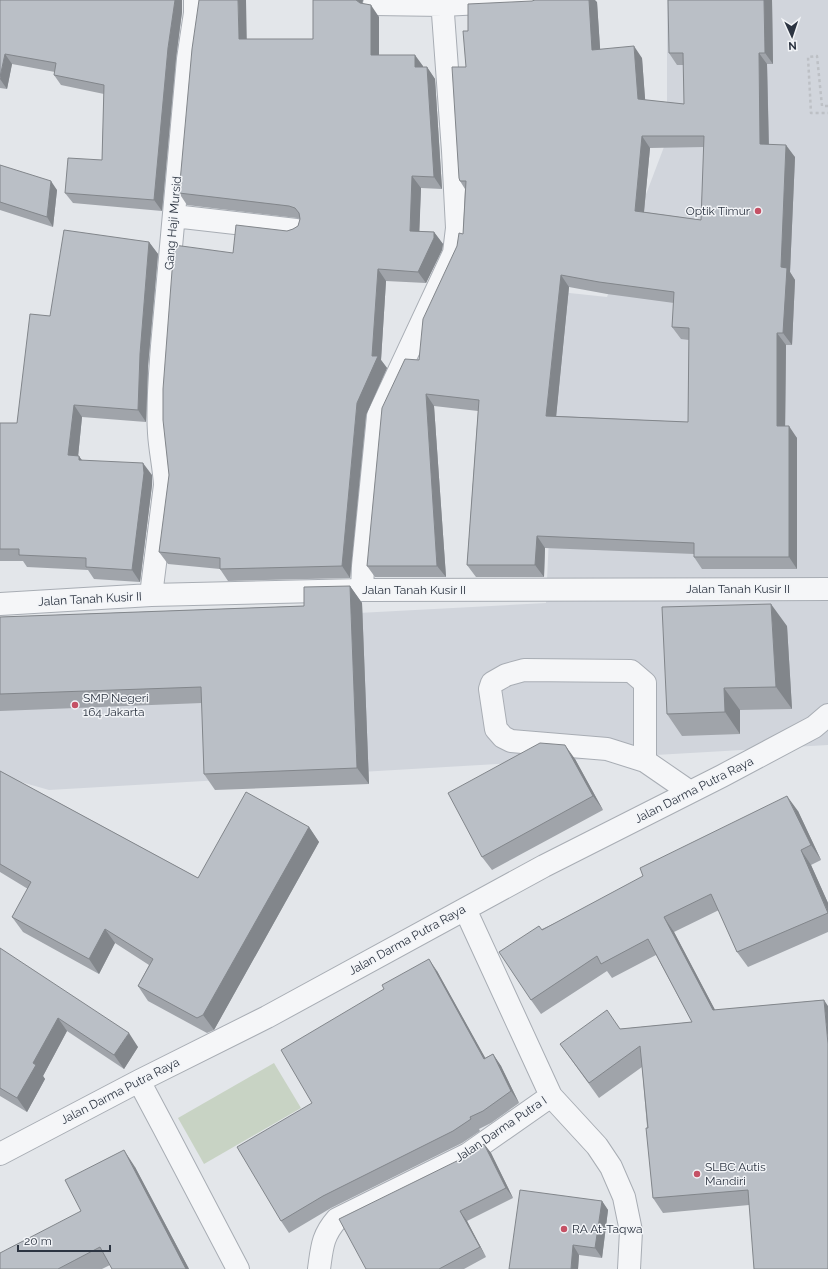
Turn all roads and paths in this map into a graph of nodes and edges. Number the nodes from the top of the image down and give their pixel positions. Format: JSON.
{"nodes":[{"id":1,"x":540,"y":0,"type":"edge"},
{"id":2,"x":443,"y":3,"type":"edge"},
{"id":3,"x":374,"y":4,"type":"dead end"},
{"id":4,"x":195,"y":7,"type":"edge"},
{"id":5,"x":828,"y":106,"type":"edge"},
{"id":6,"x":828,"y":113,"type":"edge"},
{"id":7,"x":174,"y":216,"type":"junction"},
{"id":8,"x":296,"y":230,"type":"edge"},
{"id":9,"x":828,"y":589,"type":"edge"},
{"id":10,"x":362,"y":590,"type":"junction"},
{"id":11,"x":151,"y":595,"type":"junction"},
{"id":12,"x":0,"y":604,"type":"edge"},
{"id":13,"x":823,"y":724,"type":"edge"},
{"id":14,"x":644,"y":761,"type":"junction"},
{"id":15,"x":690,"y":792,"type":"junction"},
{"id":16,"x":465,"y":908,"type":"junction"},
{"id":17,"x":138,"y":1081,"type":"junction"},
{"id":18,"x":551,"y":1096,"type":"junction"},
{"id":19,"x":0,"y":1154,"type":"edge"},
{"id":20,"x":238,"y":1269,"type":"edge"},
{"id":21,"x":319,"y":1269,"type":"edge"},
{"id":22,"x":629,"y":1269,"type":"edge"}],
"edges":[{"from":1,"to":2,"type":"street"},
{"from":2,"to":3,"type":"street"},
{"from":2,"to":10,"type":"street"},
{"from":4,"to":7,"type":"street","name":"Gang Haji Mursid"},
{"from":5,"to":6,"type":"path"},
{"from":7,"to":8,"type":"street"},
{"from":7,"to":11,"type":"street","name":"Gang Haji Mursid"},
{"from":9,"to":10,"type":"street","name":"Jalan Tanah Kusir II"},
{"from":10,"to":11,"type":"street","name":"Jalan Tanah Kusir II"},
{"from":11,"to":12,"type":"street","name":"Jalan Tanah Kusir II"},
{"from":13,"to":15,"type":"street","name":"Jalan Darma Putra Raya"},
{"from":14,"to":14,"type":"street"},
{"from":14,"to":15,"type":"street"},
{"from":15,"to":16,"type":"street","name":"Jalan Darma Putra Raya"},
{"from":16,"to":17,"type":"street","name":"Jalan Darma Putra Raya"},
{"from":16,"to":18,"type":"street","name":"Jalan Darma Putra I"},
{"from":17,"to":19,"type":"street","name":"Jalan Darma Putra Raya"},
{"from":17,"to":20,"type":"street"},
{"from":18,"to":21,"type":"street","name":"Jalan Darma Putra I"},
{"from":18,"to":22,"type":"street"}]}
